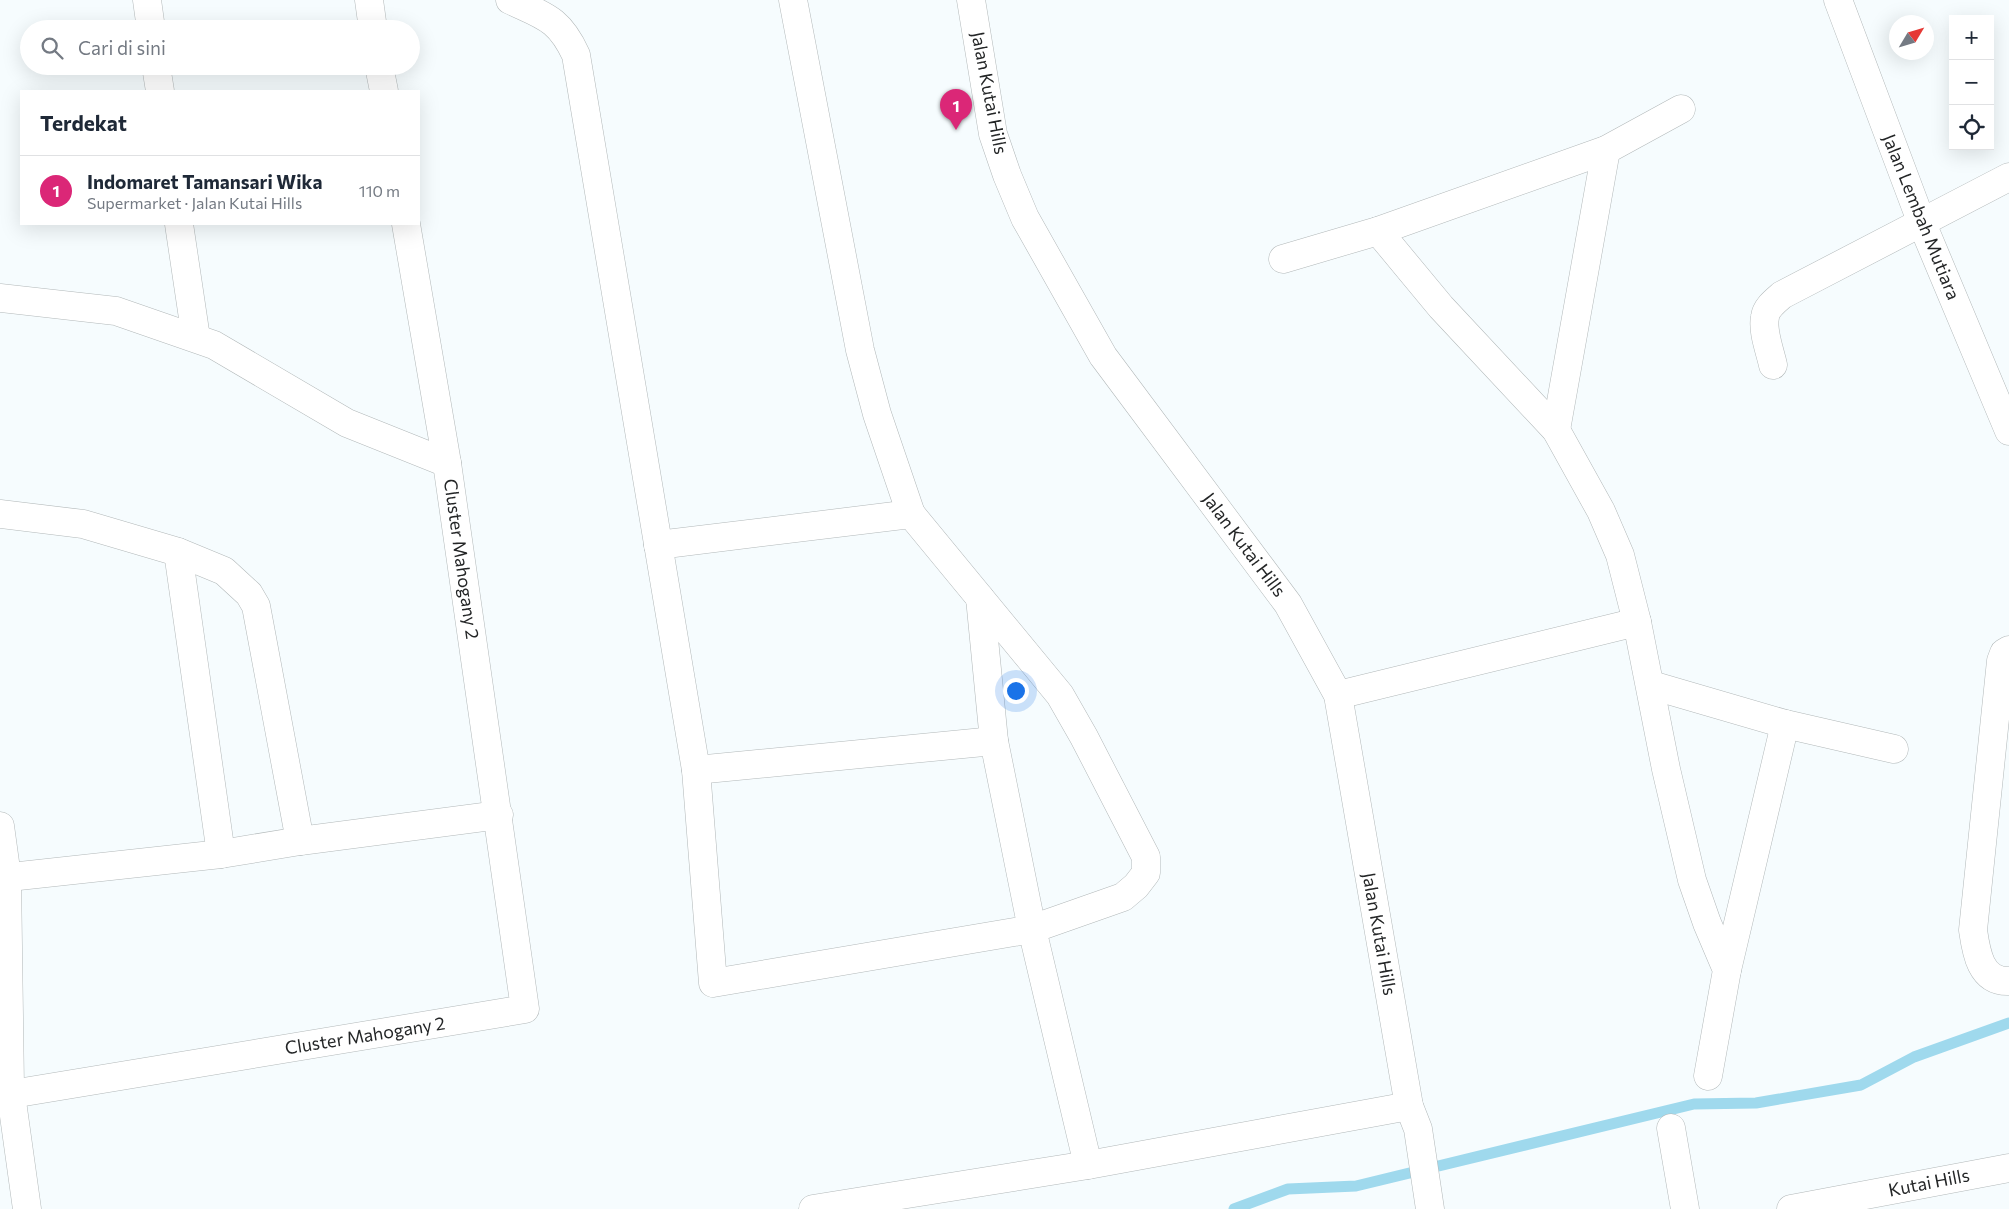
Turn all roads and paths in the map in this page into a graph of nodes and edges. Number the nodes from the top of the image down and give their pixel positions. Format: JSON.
{"nodes":[{"id":1,"x":147,"y":0,"type":"edge"},
{"id":2,"x":369,"y":0,"type":"edge"},
{"id":3,"x":510,"y":0,"type":"edge"},
{"id":4,"x":793,"y":0,"type":"edge"},
{"id":5,"x":971,"y":0,"type":"edge"},
{"id":6,"x":1838,"y":0,"type":"edge"},
{"id":7,"x":150,"y":20,"type":"edge"},
{"id":8,"x":372,"y":20,"type":"edge"},
{"id":9,"x":157,"y":75,"type":"edge"},
{"id":10,"x":381,"y":75,"type":"edge"},
{"id":11,"x":160,"y":90,"type":"edge"},
{"id":12,"x":384,"y":90,"type":"edge"},
{"id":13,"x":1681,"y":109,"type":"dead end"},
{"id":14,"x":1606,"y":150,"type":"junction"},
{"id":15,"x":2009,"y":177,"type":"edge"},
{"id":16,"x":1921,"y":221,"type":"junction"},
{"id":17,"x":179,"y":225,"type":"edge"},
{"id":18,"x":406,"y":225,"type":"edge"},
{"id":19,"x":1378,"y":231,"type":"junction"},
{"id":20,"x":1283,"y":259,"type":"dead end"},
{"id":21,"x":0,"y":298,"type":"edge"},
{"id":22,"x":196,"y":338,"type":"junction"},
{"id":23,"x":1773,"y":365,"type":"dead end"},
{"id":24,"x":1556,"y":430,"type":"junction"},
{"id":25,"x":2009,"y":432,"type":"edge"},
{"id":26,"x":447,"y":464,"type":"junction"},
{"id":27,"x":0,"y":514,"type":"edge"},
{"id":28,"x":911,"y":514,"type":"junction"},
{"id":29,"x":658,"y":545,"type":"junction"},
{"id":30,"x":178,"y":552,"type":"junction"},
{"id":31,"x":980,"y":598,"type":"junction"},
{"id":32,"x":1637,"y":622,"type":"junction"},
{"id":33,"x":2009,"y":650,"type":"edge"},
{"id":34,"x":1651,"y":686,"type":"junction"},
{"id":35,"x":1338,"y":695,"type":"junction"},
{"id":36,"x":1785,"y":724,"type":"junction"},
{"id":37,"x":994,"y":741,"type":"junction"},
{"id":38,"x":1894,"y":749,"type":"dead end"},
{"id":39,"x":696,"y":770,"type":"junction"},
{"id":40,"x":499,"y":815,"type":"junction"},
{"id":41,"x":0,"y":826,"type":"edge"},
{"id":42,"x":300,"y":841,"type":"junction"},
{"id":43,"x":220,"y":854,"type":"junction"},
{"id":44,"x":4,"y":878,"type":"edge"},
{"id":45,"x":1032,"y":929,"type":"junction"},
{"id":46,"x":1727,"y":970,"type":"junction"},
{"id":47,"x":2009,"y":981,"type":"edge"},
{"id":48,"x":1708,"y":1076,"type":"dead end"},
{"id":49,"x":6,"y":1095,"type":"edge"},
{"id":50,"x":1413,"y":1117,"type":"junction"},
{"id":51,"x":1671,"y":1128,"type":"dead end"},
{"id":52,"x":1088,"y":1165,"type":"junction"},
{"id":53,"x":2009,"y":1168,"type":"edge"},
{"id":54,"x":1428,"y":1199,"type":"edge"},
{"id":55,"x":27,"y":1209,"type":"edge"},
{"id":56,"x":813,"y":1209,"type":"edge"},
{"id":57,"x":1685,"y":1209,"type":"edge"},
{"id":58,"x":1791,"y":1209,"type":"edge"}],
"edges":[{"from":1,"to":7,"type":"street"},
{"from":2,"to":8,"type":"street"},
{"from":3,"to":29,"type":"street"},
{"from":4,"to":28,"type":"street"},
{"from":5,"to":35,"type":"street","name":"Jalan Kutai Hills"},
{"from":6,"to":16,"type":"street","name":"Jalan Lembah Mutiara"},
{"from":9,"to":11,"type":"street"},
{"from":10,"to":12,"type":"street"},
{"from":13,"to":14,"type":"street"},
{"from":14,"to":19,"type":"street"},
{"from":14,"to":24,"type":"street"},
{"from":15,"to":16,"type":"street"},
{"from":16,"to":23,"type":"street"},
{"from":16,"to":25,"type":"street","name":"Jalan Lembah Mutiara"},
{"from":17,"to":22,"type":"street"},
{"from":18,"to":26,"type":"street"},
{"from":19,"to":20,"type":"street"},
{"from":19,"to":24,"type":"street"},
{"from":21,"to":22,"type":"street","name":"Cluster Mahogany 2"},
{"from":22,"to":26,"type":"street","name":"Cluster Mahogany 2"},
{"from":24,"to":32,"type":"street"},
{"from":26,"to":40,"type":"street","name":"Cluster Mahogany 2"},
{"from":27,"to":30,"type":"street"},
{"from":28,"to":29,"type":"street"},
{"from":28,"to":31,"type":"street"},
{"from":29,"to":39,"type":"street"},
{"from":30,"to":42,"type":"street"},
{"from":30,"to":43,"type":"street"},
{"from":31,"to":37,"type":"street"},
{"from":31,"to":45,"type":"street"},
{"from":32,"to":34,"type":"street"},
{"from":32,"to":35,"type":"street"},
{"from":33,"to":47,"type":"street"},
{"from":34,"to":36,"type":"street"},
{"from":34,"to":46,"type":"street"},
{"from":35,"to":50,"type":"street","name":"Jalan Kutai Hills"},
{"from":36,"to":38,"type":"street"},
{"from":36,"to":46,"type":"street"},
{"from":37,"to":39,"type":"street"},
{"from":37,"to":45,"type":"street"},
{"from":39,"to":45,"type":"street"},
{"from":40,"to":42,"type":"street"},
{"from":40,"to":49,"type":"street","name":"Cluster Mahogany 2"},
{"from":41,"to":44,"type":"street"},
{"from":42,"to":43,"type":"street"},
{"from":43,"to":44,"type":"street"},
{"from":44,"to":49,"type":"street"},
{"from":45,"to":52,"type":"street"},
{"from":46,"to":48,"type":"street"},
{"from":49,"to":55,"type":"street"},
{"from":50,"to":52,"type":"street"},
{"from":50,"to":54,"type":"street","name":"Jalan Kutai Hills"},
{"from":51,"to":57,"type":"street"},
{"from":52,"to":56,"type":"street"},
{"from":53,"to":58,"type":"street","name":"Kutai Hills"}]}
